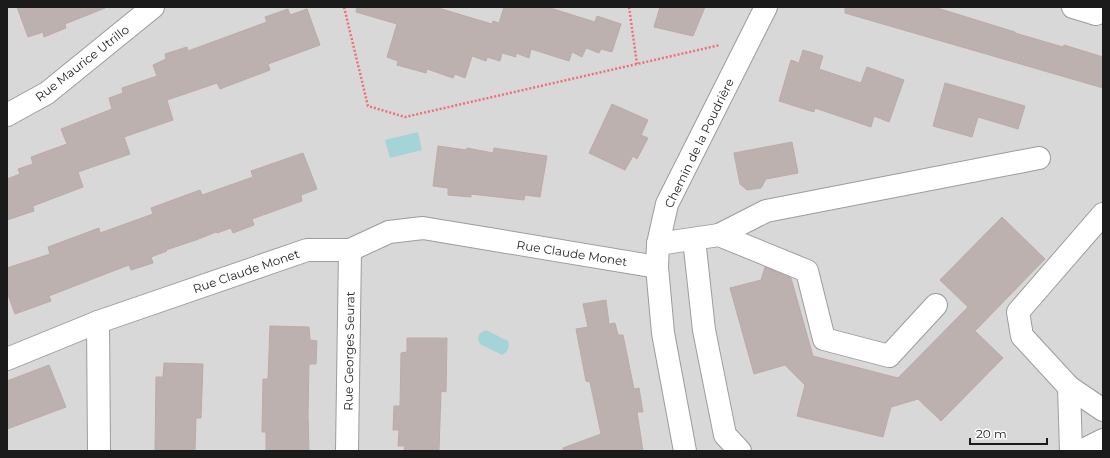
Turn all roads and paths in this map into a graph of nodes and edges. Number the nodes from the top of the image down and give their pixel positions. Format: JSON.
{"nodes":[{"id":1,"x":153,"y":7,"type":"edge"},
{"id":2,"x":344,"y":7,"type":"edge"},
{"id":3,"x":629,"y":7,"type":"edge"},
{"id":4,"x":766,"y":7,"type":"edge"},
{"id":5,"x":1073,"y":7,"type":"edge"},
{"id":6,"x":1096,"y":14,"type":"dead end"},
{"id":7,"x":750,"y":38,"type":"junction"},
{"id":8,"x":637,"y":64,"type":"junction"},
{"id":9,"x":7,"y":115,"type":"edge"},
{"id":10,"x":1040,"y":158,"type":"dead end"},
{"id":11,"x":1103,"y":214,"type":"edge"},
{"id":12,"x":719,"y":235,"type":"junction"},
{"id":13,"x":694,"y":239,"type":"junction"},
{"id":14,"x":658,"y":244,"type":"junction"},
{"id":15,"x":350,"y":250,"type":"junction"},
{"id":16,"x":657,"y":267,"type":"junction"},
{"id":17,"x":936,"y":305,"type":"dead end"},
{"id":18,"x":98,"y":322,"type":"junction"},
{"id":19,"x":7,"y":358,"type":"edge"},
{"id":20,"x":1069,"y":387,"type":"junction"},
{"id":21,"x":1103,"y":410,"type":"edge"},
{"id":22,"x":1103,"y":440,"type":"edge"},
{"id":23,"x":99,"y":451,"type":"edge"},
{"id":24,"x":347,"y":451,"type":"edge"},
{"id":25,"x":685,"y":451,"type":"edge"},
{"id":26,"x":740,"y":451,"type":"edge"},
{"id":27,"x":1071,"y":451,"type":"edge"},
{"id":28,"x":1081,"y":451,"type":"edge"}],
"edges":[{"from":1,"to":9,"type":"street","name":"Rue Maurice Utrillo"},
{"from":2,"to":8,"type":"path"},
{"from":3,"to":8,"type":"path"},
{"from":4,"to":7,"type":"street","name":"Chemin de la Poudrière"},
{"from":5,"to":6,"type":"street"},
{"from":7,"to":8,"type":"path"},
{"from":7,"to":14,"type":"street","name":"Chemin de la Poudrière"},
{"from":10,"to":12,"type":"street"},
{"from":11,"to":20,"type":"street"},
{"from":12,"to":13,"type":"street"},
{"from":12,"to":17,"type":"street"},
{"from":13,"to":14,"type":"street"},
{"from":13,"to":26,"type":"street"},
{"from":14,"to":16,"type":"street","name":"Chemin de la Poudrière"},
{"from":15,"to":16,"type":"street","name":"Rue Claude Monet"},
{"from":15,"to":18,"type":"street","name":"Rue Claude Monet"},
{"from":15,"to":24,"type":"street","name":"Rue Georges Seurat"},
{"from":16,"to":25,"type":"street","name":"Chemin de la Poudrière"},
{"from":18,"to":19,"type":"street","name":"Rue Claude Monet"},
{"from":18,"to":23,"type":"street"},
{"from":20,"to":21,"type":"street"},
{"from":20,"to":27,"type":"street"},
{"from":22,"to":28,"type":"street"}]}
